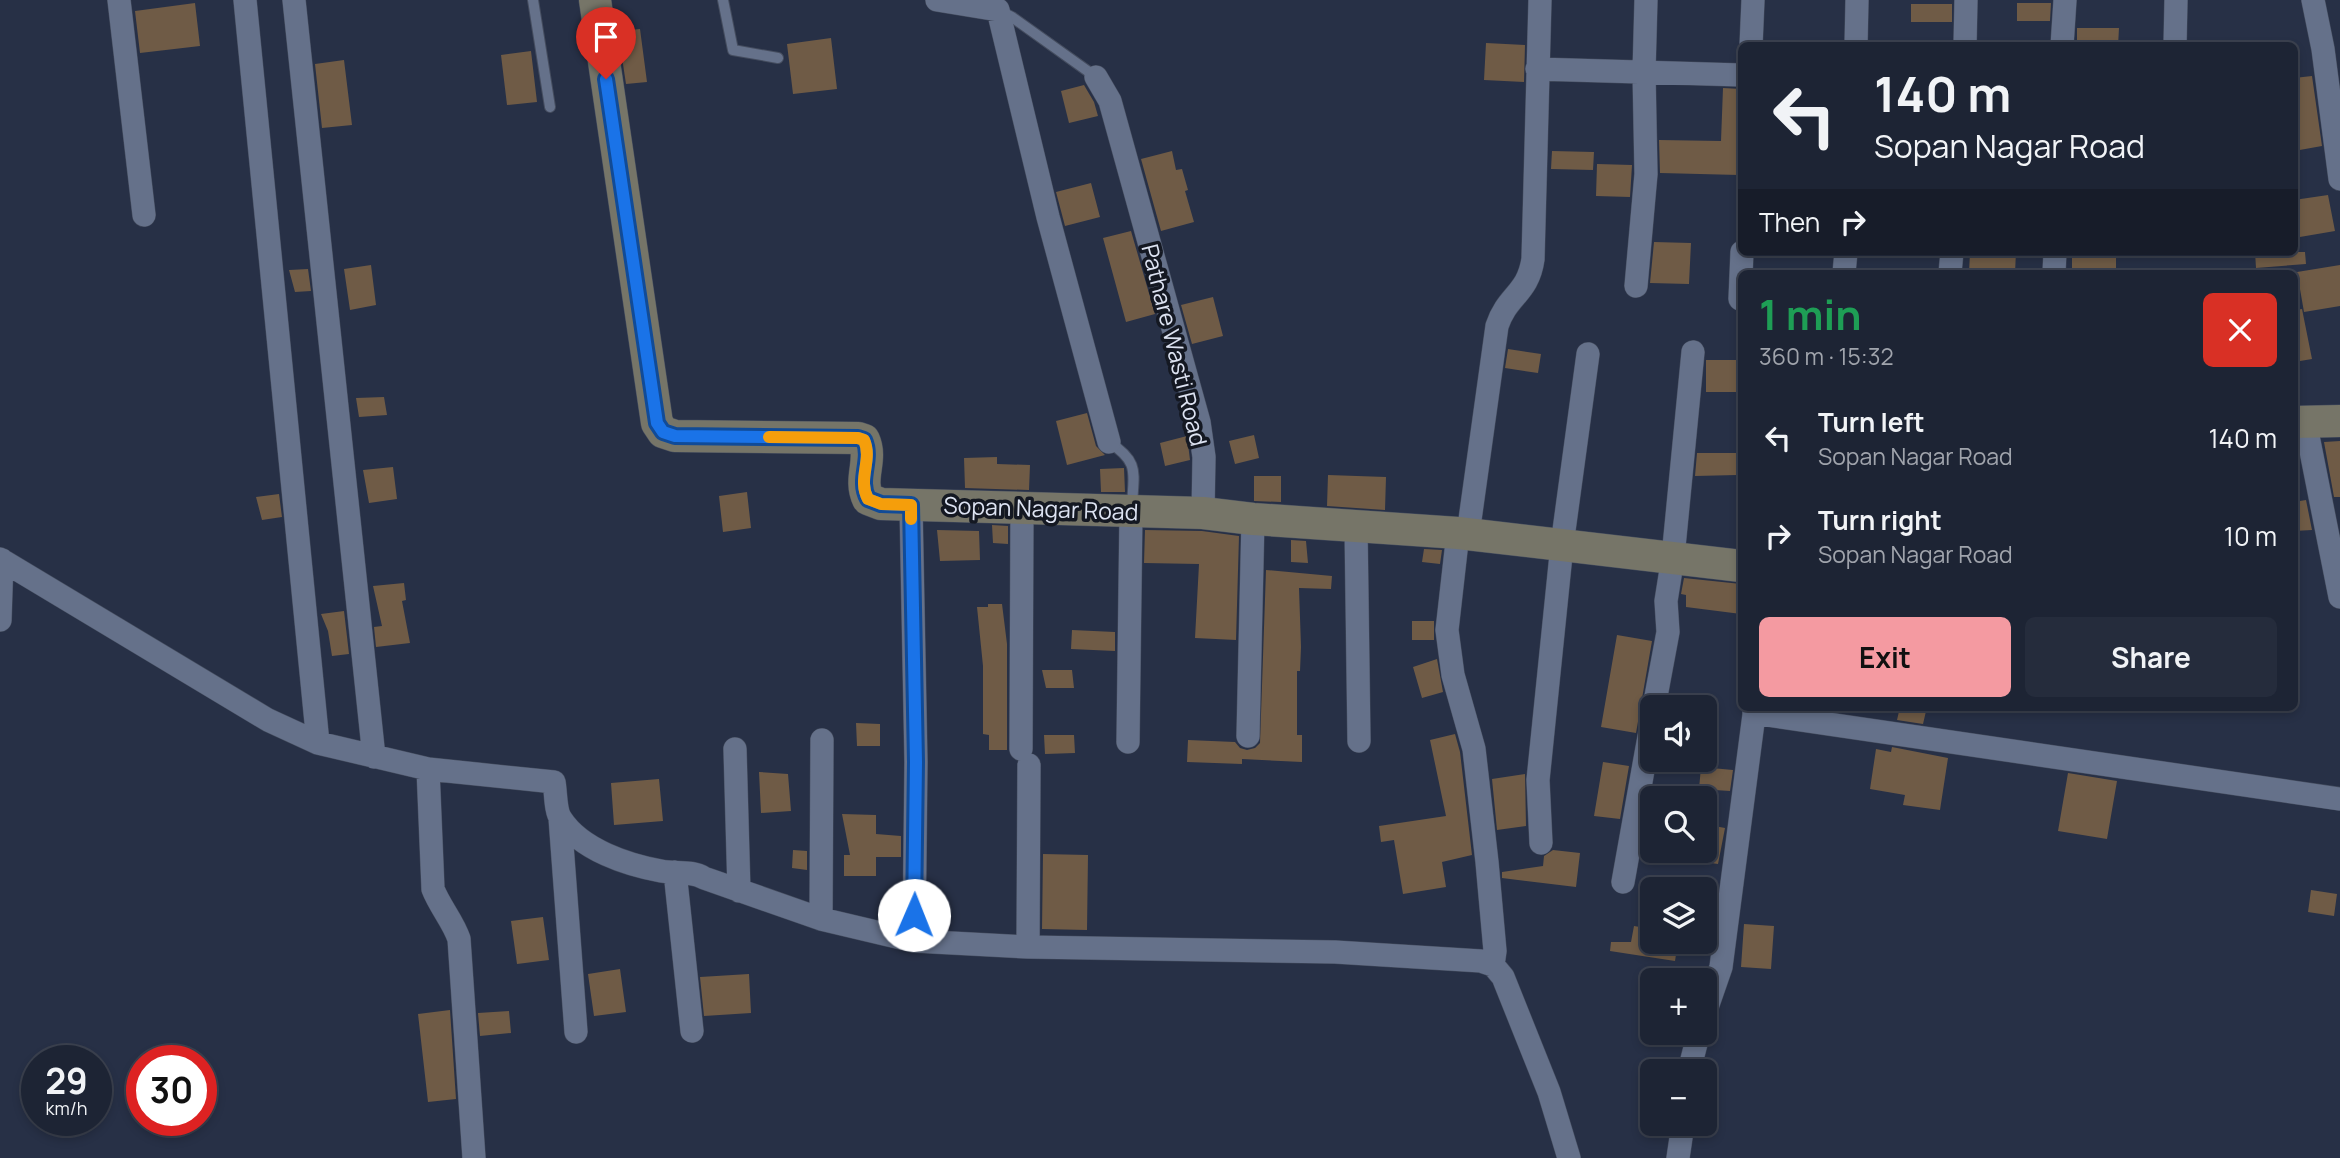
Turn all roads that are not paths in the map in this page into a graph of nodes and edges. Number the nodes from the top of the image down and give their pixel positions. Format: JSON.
{"nodes":[{"id":1,"x":119,"y":0,"type":"edge"},
{"id":2,"x":245,"y":0,"type":"edge"},
{"id":3,"x":293,"y":0,"type":"edge"},
{"id":4,"x":533,"y":0,"type":"edge"},
{"id":5,"x":595,"y":0,"type":"edge"},
{"id":6,"x":723,"y":0,"type":"edge"},
{"id":7,"x":937,"y":0,"type":"edge"},
{"id":8,"x":1541,"y":0,"type":"edge"},
{"id":9,"x":1646,"y":0,"type":"edge"},
{"id":10,"x":1753,"y":0,"type":"edge"},
{"id":11,"x":1857,"y":0,"type":"edge"},
{"id":12,"x":1966,"y":0,"type":"edge"},
{"id":13,"x":2065,"y":0,"type":"edge"},
{"id":14,"x":2176,"y":0,"type":"edge"},
{"id":15,"x":2313,"y":0,"type":"edge"},
{"id":16,"x":998,"y":10,"type":"junction"},
{"id":17,"x":1751,"y":42,"type":"edge"},
{"id":18,"x":1856,"y":42,"type":"edge"},
{"id":19,"x":1965,"y":42,"type":"edge"},
{"id":20,"x":2062,"y":42,"type":"edge"},
{"id":21,"x":2175,"y":42,"type":"edge"},
{"id":22,"x":778,"y":58,"type":"dead end"},
{"id":23,"x":1538,"y":69,"type":"junction"},
{"id":24,"x":1644,"y":72,"type":"junction"},
{"id":25,"x":1738,"y":75,"type":"edge"},
{"id":26,"x":1096,"y":77,"type":"joint"},
{"id":27,"x":550,"y":107,"type":"dead end"},
{"id":28,"x":2340,"y":179,"type":"edge"},
{"id":29,"x":144,"y":215,"type":"dead end"},
{"id":30,"x":1636,"y":286,"type":"dead end"},
{"id":31,"x":1693,"y":352,"type":"dead end"},
{"id":32,"x":1588,"y":354,"type":"dead end"},
{"id":33,"x":2300,"y":421,"type":"edge"},
{"id":34,"x":2340,"y":421,"type":"edge"},
{"id":35,"x":1109,"y":442,"type":"joint"},
{"id":36,"x":911,"y":505,"type":"junction"},
{"id":37,"x":1022,"y":508,"type":"junction"},
{"id":38,"x":1131,"y":511,"type":"junction"},
{"id":39,"x":1203,"y":513,"type":"junction"},
{"id":40,"x":1253,"y":519,"type":"junction"},
{"id":41,"x":1356,"y":526,"type":"junction"},
{"id":42,"x":1463,"y":533,"type":"junction"},
{"id":43,"x":1562,"y":545,"type":"junction"},
{"id":44,"x":1673,"y":557,"type":"junction"},
{"id":45,"x":1,"y":559,"type":"edge"},
{"id":46,"x":1738,"y":566,"type":"edge"},
{"id":47,"x":2340,"y":597,"type":"edge"},
{"id":48,"x":0,"y":620,"type":"edge"},
{"id":49,"x":1656,"y":695,"type":"edge"},
{"id":50,"x":1754,"y":711,"type":"edge"},
{"id":51,"x":1761,"y":711,"type":"edge"},
{"id":52,"x":1248,"y":736,"type":"dead end"},
{"id":53,"x":822,"y":740,"type":"dead end"},
{"id":54,"x":1359,"y":741,"type":"dead end"},
{"id":55,"x":1128,"y":742,"type":"dead end"},
{"id":56,"x":318,"y":743,"type":"junction"},
{"id":57,"x":735,"y":749,"type":"dead end"},
{"id":58,"x":374,"y":757,"type":"junction"},
{"id":59,"x":428,"y":769,"type":"junction"},
{"id":60,"x":1643,"y":772,"type":"edge"},
{"id":61,"x":2340,"y":799,"type":"edge"},
{"id":62,"x":559,"y":818,"type":"junction"},
{"id":63,"x":1541,"y":843,"type":"dead end"},
{"id":64,"x":675,"y":872,"type":"junction"},
{"id":65,"x":1623,"y":882,"type":"dead end"},
{"id":66,"x":739,"y":891,"type":"junction"},
{"id":67,"x":821,"y":919,"type":"junction"},
{"id":68,"x":914,"y":941,"type":"junction"},
{"id":69,"x":1028,"y":947,"type":"junction"},
{"id":70,"x":1493,"y":965,"type":"junction"},
{"id":71,"x":1717,"y":979,"type":"edge"},
{"id":72,"x":692,"y":1031,"type":"dead end"},
{"id":73,"x":576,"y":1032,"type":"dead end"},
{"id":74,"x":1681,"y":1136,"type":"edge"},
{"id":75,"x":474,"y":1158,"type":"edge"},
{"id":76,"x":1569,"y":1158,"type":"edge"},
{"id":77,"x":1678,"y":1158,"type":"edge"}],
"edges":[{"from":1,"to":29,"type":"street"},
{"from":2,"to":56,"type":"street"},
{"from":3,"to":58,"type":"street"},
{"from":4,"to":27,"type":"lane"},
{"from":5,"to":36,"type":"street","name":"Sopan Nagar Road"},
{"from":6,"to":22,"type":"lane"},
{"from":7,"to":16,"type":"street","name":"Pathare Wasti Road"},
{"from":8,"to":23,"type":"street"},
{"from":9,"to":24,"type":"street"},
{"from":10,"to":17,"type":"street"},
{"from":11,"to":18,"type":"street"},
{"from":12,"to":19,"type":"street"},
{"from":13,"to":20,"type":"street"},
{"from":14,"to":21,"type":"street"},
{"from":15,"to":28,"type":"street"},
{"from":16,"to":26,"type":"lane","name":"Pathare Wasti Road"},
{"from":16,"to":35,"type":"street"},
{"from":23,"to":24,"type":"street"},
{"from":23,"to":42,"type":"street"},
{"from":24,"to":25,"type":"street"},
{"from":24,"to":30,"type":"street"},
{"from":26,"to":39,"type":"street","name":"Pathare Wasti Road"},
{"from":31,"to":44,"type":"street"},
{"from":32,"to":43,"type":"street"},
{"from":33,"to":34,"type":"street"},
{"from":33,"to":47,"type":"street"},
{"from":35,"to":38,"type":"lane"},
{"from":36,"to":37,"type":"street","name":"Sopan Nagar Road"},
{"from":36,"to":68,"type":"street"},
{"from":37,"to":38,"type":"street","name":"Sopan Nagar Road"},
{"from":37,"to":69,"type":"street"},
{"from":38,"to":39,"type":"street","name":"Sopan Nagar Road"},
{"from":38,"to":55,"type":"street"},
{"from":39,"to":40,"type":"street"},
{"from":40,"to":41,"type":"street"},
{"from":40,"to":52,"type":"street"},
{"from":41,"to":42,"type":"street"},
{"from":41,"to":54,"type":"street"},
{"from":42,"to":43,"type":"street"},
{"from":42,"to":70,"type":"street"},
{"from":43,"to":44,"type":"street"},
{"from":43,"to":63,"type":"street"},
{"from":44,"to":46,"type":"street"},
{"from":44,"to":49,"type":"street"},
{"from":45,"to":48,"type":"street"},
{"from":45,"to":56,"type":"street"},
{"from":50,"to":71,"type":"street"},
{"from":51,"to":61,"type":"street"},
{"from":53,"to":67,"type":"street"},
{"from":56,"to":58,"type":"street"},
{"from":57,"to":66,"type":"street"},
{"from":58,"to":59,"type":"street"},
{"from":59,"to":62,"type":"street"},
{"from":59,"to":75,"type":"street"},
{"from":60,"to":65,"type":"street"},
{"from":62,"to":64,"type":"street"},
{"from":62,"to":73,"type":"street"},
{"from":64,"to":66,"type":"street"},
{"from":64,"to":72,"type":"street"},
{"from":66,"to":67,"type":"street"},
{"from":67,"to":68,"type":"street"},
{"from":68,"to":69,"type":"street"},
{"from":69,"to":70,"type":"street"},
{"from":70,"to":76,"type":"street"},
{"from":74,"to":77,"type":"street"}]}
